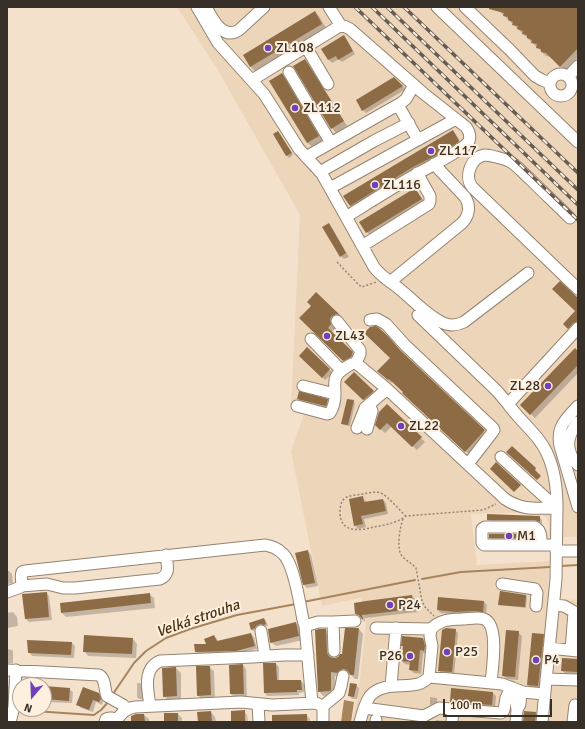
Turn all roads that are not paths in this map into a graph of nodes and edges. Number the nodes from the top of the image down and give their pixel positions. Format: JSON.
{"nodes":[{"id":1,"x":197,"y":7,"type":"edge"},
{"id":2,"x":206,"y":7,"type":"edge"},
{"id":3,"x":264,"y":7,"type":"edge"},
{"id":4,"x":329,"y":7,"type":"edge"},
{"id":5,"x":437,"y":7,"type":"edge"},
{"id":6,"x":465,"y":7,"type":"edge"},
{"id":7,"x":341,"y":26,"type":"junction"},
{"id":8,"x":306,"y":47,"type":"junction"},
{"id":9,"x":578,"y":66,"type":"edge"},
{"id":10,"x":289,"y":72,"type":"dead end"},
{"id":11,"x":568,"y":77,"type":"junction"},
{"id":12,"x":252,"y":80,"type":"junction"},
{"id":13,"x":550,"y":83,"type":"junction"},
{"id":14,"x":328,"y":84,"type":"dead end"},
{"id":15,"x":414,"y":85,"type":"junction"},
{"id":16,"x":398,"y":105,"type":"junction"},
{"id":17,"x":456,"y":119,"type":"junction"},
{"id":18,"x":409,"y":123,"type":"junction"},
{"id":19,"x":418,"y":140,"type":"junction"},
{"id":20,"x":578,"y":142,"type":"edge"},
{"id":21,"x":331,"y":143,"type":"junction"},
{"id":22,"x":306,"y":157,"type":"junction"},
{"id":23,"x":434,"y":164,"type":"junction"},
{"id":24,"x":320,"y":172,"type":"junction"},
{"id":25,"x":418,"y":173,"type":"junction"},
{"id":26,"x":330,"y":188,"type":"junction"},
{"id":27,"x":346,"y":217,"type":"junction"},
{"id":28,"x":570,"y":218,"type":"dead end"},
{"id":29,"x":362,"y":246,"type":"junction"},
{"id":30,"x":528,"y":273,"type":"dead end"},
{"id":31,"x":387,"y":280,"type":"junction"},
{"id":32,"x":578,"y":289,"type":"edge"},
{"id":33,"x":418,"y":315,"type":"dead end"},
{"id":34,"x":370,"y":320,"type":"dead end"},
{"id":35,"x":337,"y":321,"type":"dead end"},
{"id":36,"x":578,"y":328,"type":"edge"},
{"id":37,"x":311,"y":339,"type":"dead end"},
{"id":38,"x":356,"y":363,"type":"junction"},
{"id":39,"x":341,"y":370,"type":"junction"},
{"id":40,"x":303,"y":386,"type":"dead end"},
{"id":41,"x":387,"y":389,"type":"junction"},
{"id":42,"x":335,"y":394,"type":"junction"},
{"id":43,"x":508,"y":404,"type":"junction"},
{"id":44,"x":297,"y":406,"type":"dead end"},
{"id":45,"x":578,"y":406,"type":"edge"},
{"id":46,"x":578,"y":422,"type":"edge"},
{"id":47,"x":362,"y":429,"type":"dead end"},
{"id":48,"x":501,"y":457,"type":"dead end"},
{"id":49,"x":468,"y":464,"type":"junction"},
{"id":50,"x":578,"y":466,"type":"edge"},
{"id":51,"x":557,"y":506,"type":"junction"},
{"id":52,"x":578,"y":507,"type":"edge"},
{"id":53,"x":541,"y":545,"type":"junction"},
{"id":54,"x":556,"y":548,"type":"junction"},
{"id":55,"x":578,"y":551,"type":"edge"},
{"id":56,"x":166,"y":555,"type":"junction"},
{"id":57,"x":502,"y":584,"type":"dead end"},
{"id":58,"x":21,"y":586,"type":"junction"},
{"id":59,"x":7,"y":592,"type":"edge"},
{"id":60,"x":554,"y":603,"type":"junction"},
{"id":61,"x":576,"y":613,"type":"edge"},
{"id":62,"x":355,"y":621,"type":"dead end"},
{"id":63,"x":333,"y":622,"type":"junction"},
{"id":64,"x":305,"y":626,"type":"junction"},
{"id":65,"x":435,"y":626,"type":"junction"},
{"id":66,"x":376,"y":628,"type":"dead end"},
{"id":67,"x":396,"y":628,"type":"junction"},
{"id":68,"x":261,"y":632,"type":"dead end"},
{"id":69,"x":549,"y":648,"type":"junction"},
{"id":70,"x":574,"y":650,"type":"edge"},
{"id":71,"x":334,"y":651,"type":"dead end"},
{"id":72,"x":308,"y":655,"type":"junction"},
{"id":73,"x":265,"y":656,"type":"junction"},
{"id":74,"x":12,"y":670,"type":"edge"},
{"id":75,"x":343,"y":676,"type":"dead end"},
{"id":76,"x":429,"y":678,"type":"junction"},
{"id":77,"x":546,"y":680,"type":"junction"},
{"id":78,"x":578,"y":680,"type":"edge"},
{"id":79,"x":491,"y":683,"type":"junction"},
{"id":80,"x":391,"y":686,"type":"junction"},
{"id":81,"x":516,"y":690,"type":"junction"},
{"id":82,"x":544,"y":694,"type":"junction"},
{"id":83,"x":258,"y":704,"type":"junction"},
{"id":84,"x":317,"y":705,"type":"junction"},
{"id":85,"x":575,"y":705,"type":"dead end"},
{"id":86,"x":150,"y":706,"type":"junction"},
{"id":87,"x":364,"y":708,"type":"junction"},
{"id":88,"x":127,"y":709,"type":"junction"},
{"id":89,"x":455,"y":709,"type":"junction"},
{"id":90,"x":385,"y":711,"type":"junction"},
{"id":91,"x":419,"y":719,"type":"edge"},
{"id":92,"x":117,"y":721,"type":"edge"},
{"id":93,"x":10,"y":722,"type":"edge"},
{"id":94,"x":105,"y":722,"type":"edge"},
{"id":95,"x":259,"y":722,"type":"edge"},
{"id":96,"x":323,"y":722,"type":"edge"},
{"id":97,"x":360,"y":722,"type":"edge"},
{"id":98,"x":389,"y":722,"type":"edge"},
{"id":99,"x":452,"y":722,"type":"edge"},
{"id":100,"x":456,"y":722,"type":"edge"},
{"id":101,"x":516,"y":722,"type":"edge"},
{"id":102,"x":542,"y":722,"type":"edge"},
{"id":103,"x":573,"y":722,"type":"edge"}],
"edges":[{"from":1,"to":12,"type":"street"},
{"from":2,"to":3,"type":"street"},
{"from":4,"to":7,"type":"street"},
{"from":5,"to":20,"type":"street"},
{"from":6,"to":13,"type":"street"},
{"from":7,"to":8,"type":"street"},
{"from":7,"to":15,"type":"street"},
{"from":8,"to":12,"type":"street"},
{"from":8,"to":14,"type":"street"},
{"from":9,"to":11,"type":"street"},
{"from":10,"to":21,"type":"street"},
{"from":11,"to":13,"type":"street"},
{"from":11,"to":13,"type":"street"},
{"from":12,"to":22,"type":"street"},
{"from":15,"to":16,"type":"street"},
{"from":15,"to":17,"type":"street"},
{"from":16,"to":18,"type":"street"},
{"from":16,"to":21,"type":"street"},
{"from":17,"to":19,"type":"street"},
{"from":17,"to":23,"type":"street"},
{"from":18,"to":19,"type":"street"},
{"from":18,"to":24,"type":"street"},
{"from":19,"to":26,"type":"street"},
{"from":21,"to":22,"type":"street"},
{"from":22,"to":24,"type":"street"},
{"from":23,"to":25,"type":"street"},
{"from":23,"to":31,"type":"street"},
{"from":24,"to":26,"type":"street"},
{"from":25,"to":27,"type":"street"},
{"from":25,"to":29,"type":"street"},
{"from":26,"to":27,"type":"street"},
{"from":27,"to":29,"type":"street"},
{"from":28,"to":32,"type":"street"},
{"from":29,"to":31,"type":"street"},
{"from":30,"to":31,"type":"street"},
{"from":33,"to":43,"type":"street"},
{"from":34,"to":49,"type":"street"},
{"from":35,"to":38,"type":"street"},
{"from":36,"to":43,"type":"street"},
{"from":37,"to":39,"type":"street"},
{"from":38,"to":39,"type":"street"},
{"from":38,"to":41,"type":"street"},
{"from":39,"to":42,"type":"street"},
{"from":40,"to":42,"type":"street"},
{"from":41,"to":47,"type":"street"},
{"from":41,"to":49,"type":"street"},
{"from":42,"to":44,"type":"street"},
{"from":43,"to":51,"type":"street"},
{"from":45,"to":52,"type":"street"},
{"from":46,"to":50,"type":"street"},
{"from":48,"to":51,"type":"street"},
{"from":49,"to":51,"type":"street"},
{"from":51,"to":54,"type":"street"},
{"from":53,"to":53,"type":"street"},
{"from":53,"to":54,"type":"street"},
{"from":54,"to":55,"type":"street"},
{"from":54,"to":60,"type":"street"},
{"from":56,"to":58,"type":"street"},
{"from":56,"to":58,"type":"street"},
{"from":56,"to":64,"type":"street"},
{"from":57,"to":60,"type":"street"},
{"from":58,"to":59,"type":"street"},
{"from":60,"to":61,"type":"street"},
{"from":60,"to":69,"type":"street"},
{"from":61,"to":70,"type":"street"},
{"from":62,"to":63,"type":"street"},
{"from":63,"to":64,"type":"street"},
{"from":63,"to":71,"type":"street"},
{"from":64,"to":72,"type":"street"},
{"from":65,"to":67,"type":"street"},
{"from":65,"to":76,"type":"street"},
{"from":65,"to":79,"type":"street"},
{"from":66,"to":67,"type":"street"},
{"from":67,"to":80,"type":"street"},
{"from":68,"to":73,"type":"street"},
{"from":69,"to":70,"type":"street"},
{"from":69,"to":77,"type":"street"},
{"from":72,"to":73,"type":"street"},
{"from":72,"to":84,"type":"street"},
{"from":73,"to":86,"type":"street"},
{"from":74,"to":88,"type":"street"},
{"from":74,"to":93,"type":"street"},
{"from":75,"to":84,"type":"street"},
{"from":76,"to":79,"type":"street"},
{"from":76,"to":80,"type":"street"},
{"from":77,"to":78,"type":"street"},
{"from":77,"to":82,"type":"street"},
{"from":79,"to":81,"type":"street"},
{"from":80,"to":87,"type":"street"},
{"from":81,"to":82,"type":"street"},
{"from":81,"to":89,"type":"street"},
{"from":81,"to":101,"type":"street"},
{"from":82,"to":102,"type":"street"},
{"from":83,"to":84,"type":"street"},
{"from":83,"to":86,"type":"street"},
{"from":83,"to":95,"type":"street"},
{"from":84,"to":96,"type":"street"},
{"from":85,"to":103,"type":"street"},
{"from":86,"to":88,"type":"street"},
{"from":87,"to":90,"type":"street"},
{"from":87,"to":97,"type":"street"},
{"from":88,"to":92,"type":"street"},
{"from":89,"to":91,"type":"street"},
{"from":89,"to":99,"type":"street"},
{"from":89,"to":100,"type":"street"},
{"from":90,"to":91,"type":"street"},
{"from":90,"to":98,"type":"street"},
{"from":92,"to":94,"type":"street"}]}
